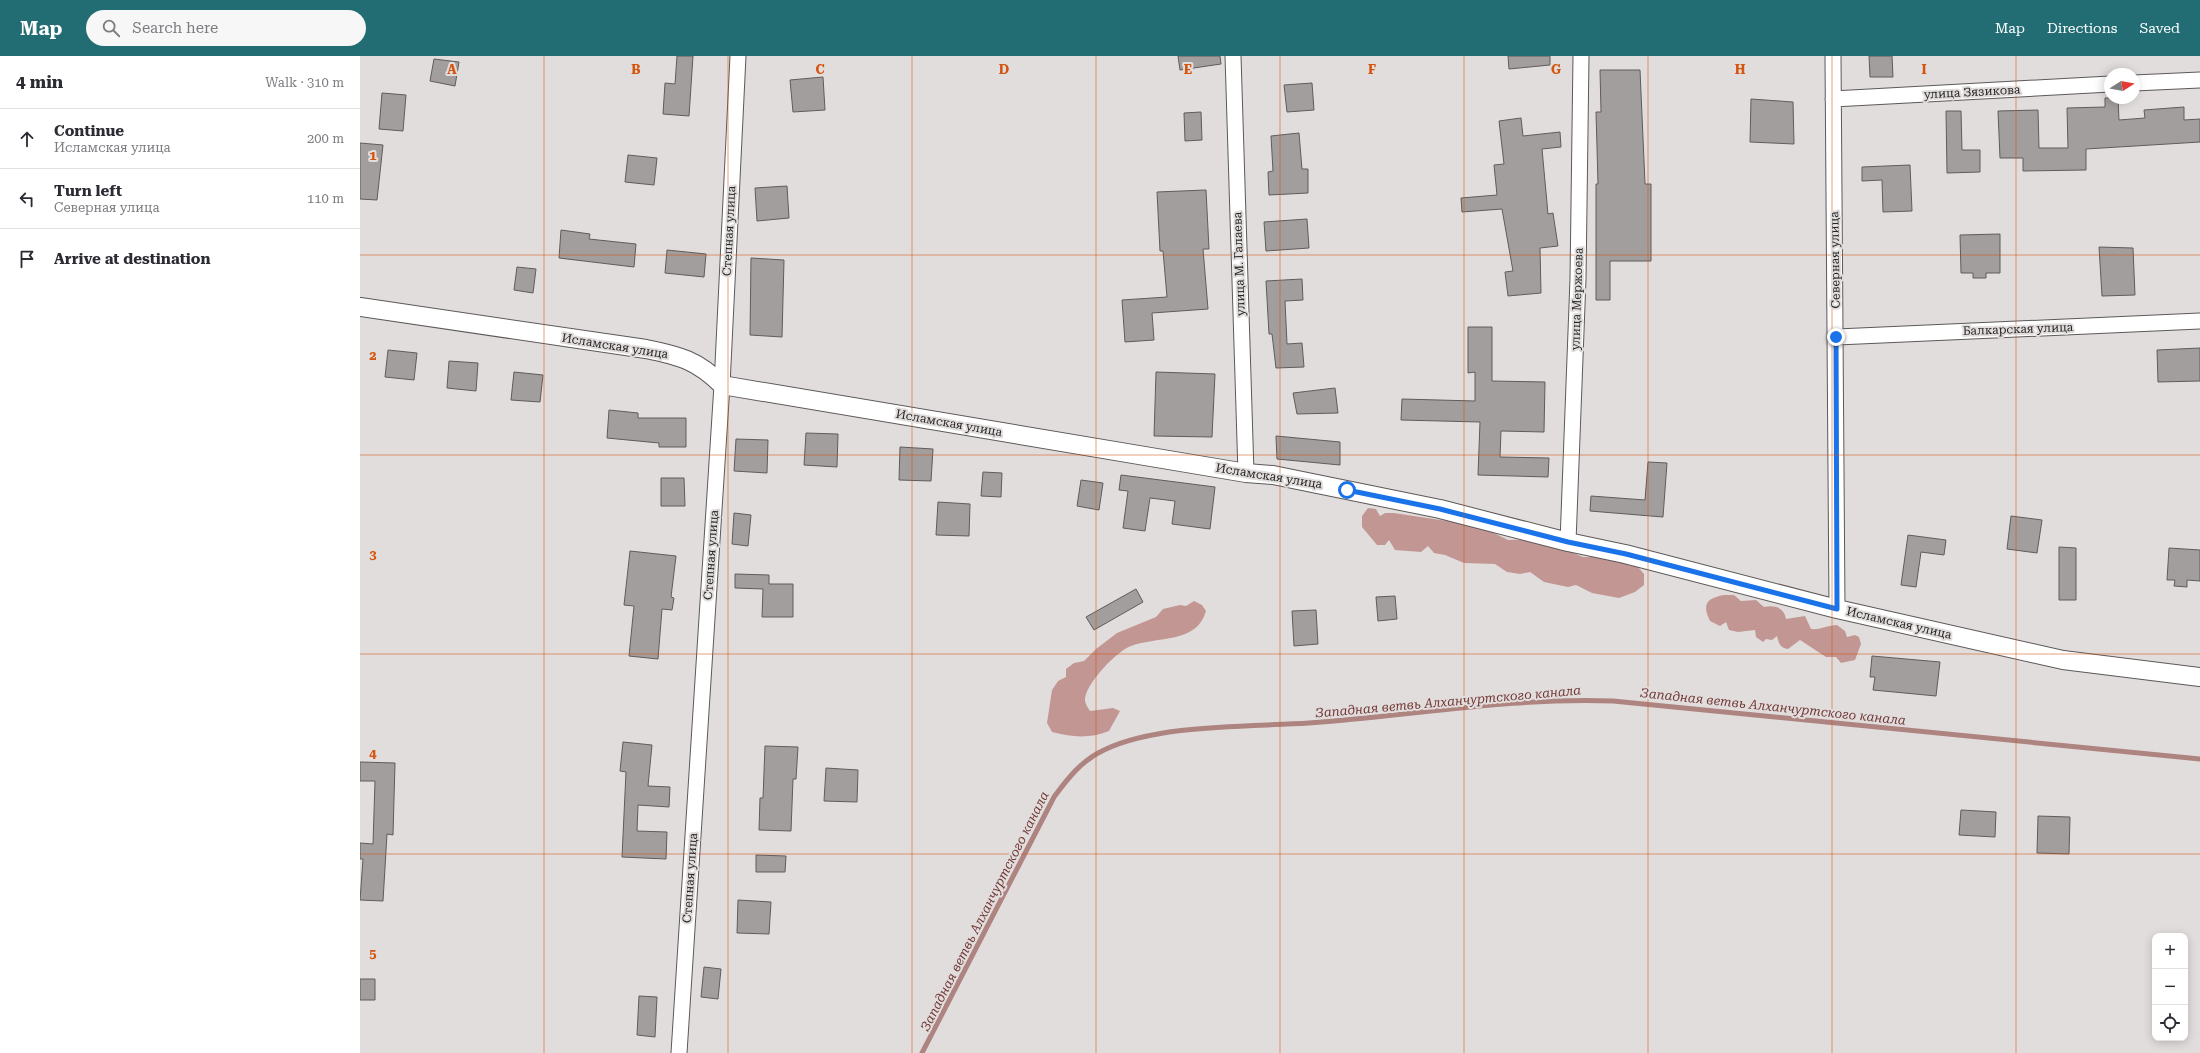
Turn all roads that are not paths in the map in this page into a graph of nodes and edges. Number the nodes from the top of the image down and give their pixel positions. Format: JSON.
{"nodes":[{"id":1,"x":738,"y":56,"type":"edge"},
{"id":2,"x":1233,"y":56,"type":"edge"},
{"id":3,"x":1581,"y":56,"type":"edge"},
{"id":4,"x":1833,"y":56,"type":"edge"},
{"id":5,"x":2200,"y":80,"type":"edge"},
{"id":6,"x":2140,"y":83,"type":"edge"},
{"id":7,"x":2104,"y":84,"type":"edge"},
{"id":8,"x":1833,"y":99,"type":"junction"},
{"id":9,"x":360,"y":307,"type":"edge"},
{"id":10,"x":2200,"y":321,"type":"edge"},
{"id":11,"x":1836,"y":337,"type":"junction"},
{"id":12,"x":722,"y":384,"type":"junction"},
{"id":13,"x":1246,"y":473,"type":"junction"},
{"id":14,"x":1568,"y":542,"type":"junction"},
{"id":15,"x":1837,"y":609,"type":"junction"},
{"id":16,"x":2200,"y":677,"type":"edge"},
{"id":17,"x":679,"y":1053,"type":"edge"}],
"edges":[{"from":1,"to":12,"type":"street","name":"Степная улица"},
{"from":2,"to":13,"type":"street","name":"улица М. Галаева"},
{"from":3,"to":14,"type":"street","name":"улица Мержоева"},
{"from":4,"to":8,"type":"street","name":"Северная улица"},
{"from":5,"to":6,"type":"street"},
{"from":7,"to":8,"type":"street","name":"улица Зязикова"},
{"from":8,"to":11,"type":"street","name":"Северная улица"},
{"from":9,"to":12,"type":"street","name":"Исламская улица"},
{"from":10,"to":11,"type":"street","name":"Балкарская улица"},
{"from":11,"to":15,"type":"street","name":"Северная улица"},
{"from":12,"to":13,"type":"street","name":"Исламская улица"},
{"from":12,"to":17,"type":"street","name":"Степная улица"},
{"from":13,"to":14,"type":"street","name":"Исламская улица"},
{"from":14,"to":15,"type":"street","name":"Исламская улица"},
{"from":15,"to":16,"type":"street","name":"Исламская улица"}]}
